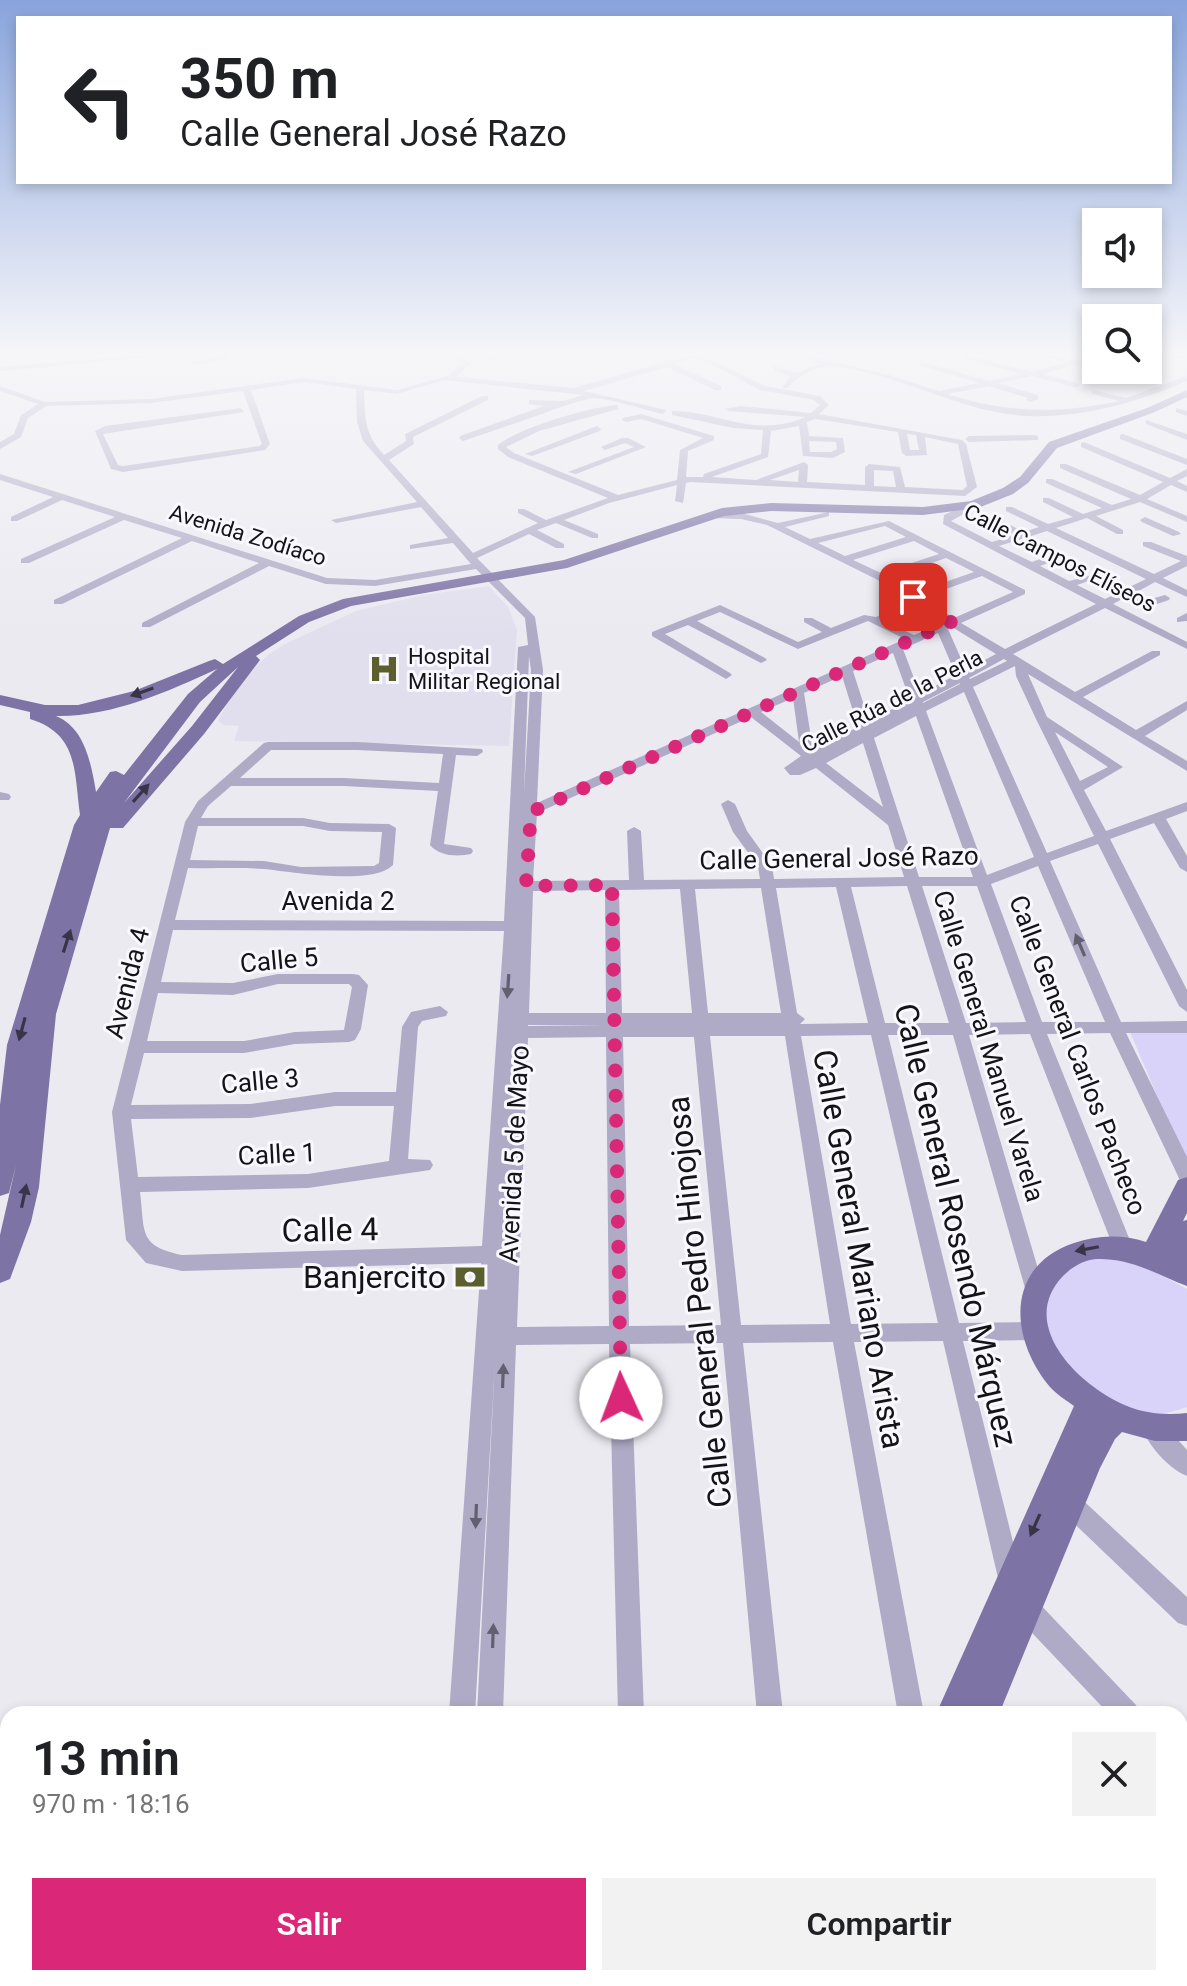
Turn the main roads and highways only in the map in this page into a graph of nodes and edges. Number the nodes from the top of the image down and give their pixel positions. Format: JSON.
{"nodes":[{"id":1,"x":1040,"y":447,"type":"edge"},
{"id":2,"x":1052,"y":447,"type":"edge"},
{"id":3,"x":564,"y":563,"type":"junction"},
{"id":4,"x":443,"y":579,"type":"junction"},
{"id":5,"x":215,"y":664,"type":"junction"},
{"id":6,"x":0,"y":700,"type":"edge"},
{"id":7,"x":0,"y":706,"type":"edge"},
{"id":8,"x":89,"y":814,"type":"junction"},
{"id":9,"x":70,"y":905,"type":"junction"},
{"id":10,"x":0,"y":1186,"type":"edge"},
{"id":11,"x":1187,"y":1187,"type":"edge"},
{"id":12,"x":1187,"y":1231,"type":"edge"},
{"id":13,"x":1171,"y":1264,"type":"edge"},
{"id":14,"x":0,"y":1271,"type":"edge"},
{"id":15,"x":1103,"y":1410,"type":"junction"},
{"id":16,"x":1187,"y":1427,"type":"edge"},
{"id":17,"x":1017,"y":1594,"type":"junction"},
{"id":18,"x":958,"y":1706,"type":"edge"},
{"id":19,"x":983,"y":1706,"type":"edge"}],
"edges":[{"from":1,"to":3,"type":"main road"},
{"from":2,"to":3,"type":"main road"},
{"from":3,"to":4,"type":"main road"},
{"from":4,"to":5,"type":"main road"},
{"from":9,"to":4,"type":"main road","one_way":true},
{"from":5,"to":6,"type":"main road","one_way":true},
{"from":5,"to":8,"type":"main road"},
{"from":7,"to":8,"type":"main road"},
{"from":8,"to":9,"type":"main road"},
{"from":9,"to":10,"type":"main road","one_way":true},
{"from":14,"to":9,"type":"main road","one_way":true},
{"from":11,"to":13,"type":"main road"},
{"from":12,"to":13,"type":"main road"},
{"from":13,"to":15,"type":"main road","one_way":true},
{"from":15,"to":16,"type":"main road"},
{"from":15,"to":17,"type":"main road"},
{"from":17,"to":18,"type":"main road"},
{"from":17,"to":19,"type":"main road"}]}
